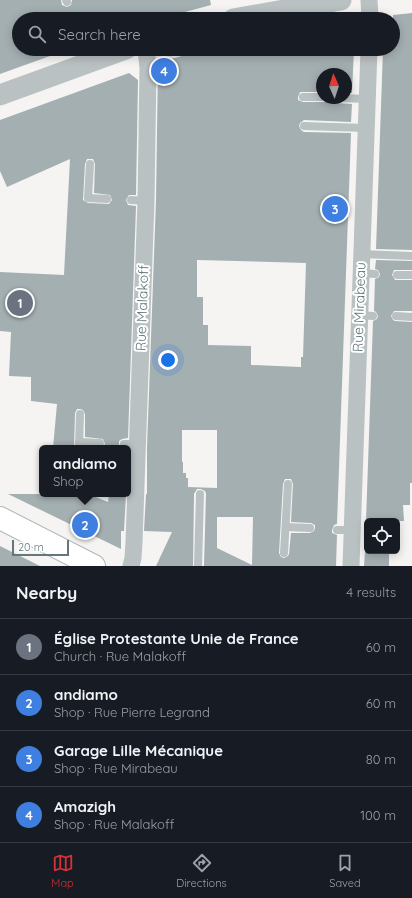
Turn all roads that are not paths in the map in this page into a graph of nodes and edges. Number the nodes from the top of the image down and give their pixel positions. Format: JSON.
{"nodes":[{"id":1,"x":340,"y":0,"type":"edge"},
{"id":2,"x":369,"y":0,"type":"edge"},
{"id":3,"x":272,"y":12,"type":"edge"},
{"id":4,"x":370,"y":12,"type":"edge"},
{"id":5,"x":107,"y":56,"type":"edge"},
{"id":6,"x":147,"y":56,"type":"edge"},
{"id":7,"x":369,"y":56,"type":"edge"},
{"id":8,"x":0,"y":95,"type":"edge"},
{"id":9,"x":303,"y":97,"type":"dead end"},
{"id":10,"x":316,"y":97,"type":"edge"},
{"id":11,"x":352,"y":98,"type":"edge"},
{"id":12,"x":366,"y":99,"type":"junction"},
{"id":13,"x":304,"y":126,"type":"dead end"},
{"id":14,"x":365,"y":128,"type":"junction"},
{"id":15,"x":90,"y":164,"type":"dead end"},
{"id":16,"x":107,"y":199,"type":"dead end"},
{"id":17,"x":361,"y":254,"type":"junction"},
{"id":18,"x":412,"y":256,"type":"edge"},
{"id":19,"x":397,"y":274,"type":"dead end"},
{"id":20,"x":412,"y":275,"type":"edge"},
{"id":21,"x":396,"y":316,"type":"dead end"},
{"id":22,"x":412,"y":317,"type":"edge"},
{"id":23,"x":80,"y":414,"type":"dead end"},
{"id":24,"x":100,"y":442,"type":"dead end"},
{"id":25,"x":79,"y":445,"type":"edge"},
{"id":26,"x":288,"y":484,"type":"dead end"},
{"id":27,"x":200,"y":494,"type":"dead end"},
{"id":28,"x":0,"y":518,"type":"edge"},
{"id":29,"x":286,"y":527,"type":"junction"},
{"id":30,"x":310,"y":528,"type":"dead end"},
{"id":31,"x":284,"y":553,"type":"dead end"},
{"id":32,"x":94,"y":566,"type":"edge"},
{"id":33,"x":131,"y":566,"type":"edge"},
{"id":34,"x":198,"y":566,"type":"edge"},
{"id":35,"x":351,"y":566,"type":"edge"}],
"edges":[{"from":1,"to":3,"type":"street"},
{"from":2,"to":4,"type":"street"},
{"from":5,"to":8,"type":"street"},
{"from":6,"to":33,"type":"street","name":"Rue Malakoff"},
{"from":7,"to":12,"type":"street","name":"Rue Mirabeau"},
{"from":9,"to":10,"type":"lane"},
{"from":11,"to":12,"type":"lane"},
{"from":12,"to":14,"type":"street","name":"Rue Mirabeau"},
{"from":13,"to":14,"type":"lane"},
{"from":14,"to":17,"type":"street","name":"Rue Mirabeau"},
{"from":15,"to":16,"type":"lane"},
{"from":17,"to":18,"type":"lane"},
{"from":17,"to":35,"type":"street","name":"Rue Mirabeau"},
{"from":19,"to":20,"type":"lane"},
{"from":21,"to":22,"type":"lane"},
{"from":23,"to":25,"type":"lane"},
{"from":24,"to":25,"type":"lane"},
{"from":26,"to":29,"type":"lane"},
{"from":27,"to":34,"type":"lane"},
{"from":28,"to":32,"type":"main road"},
{"from":29,"to":30,"type":"lane"},
{"from":29,"to":31,"type":"lane"}]}
